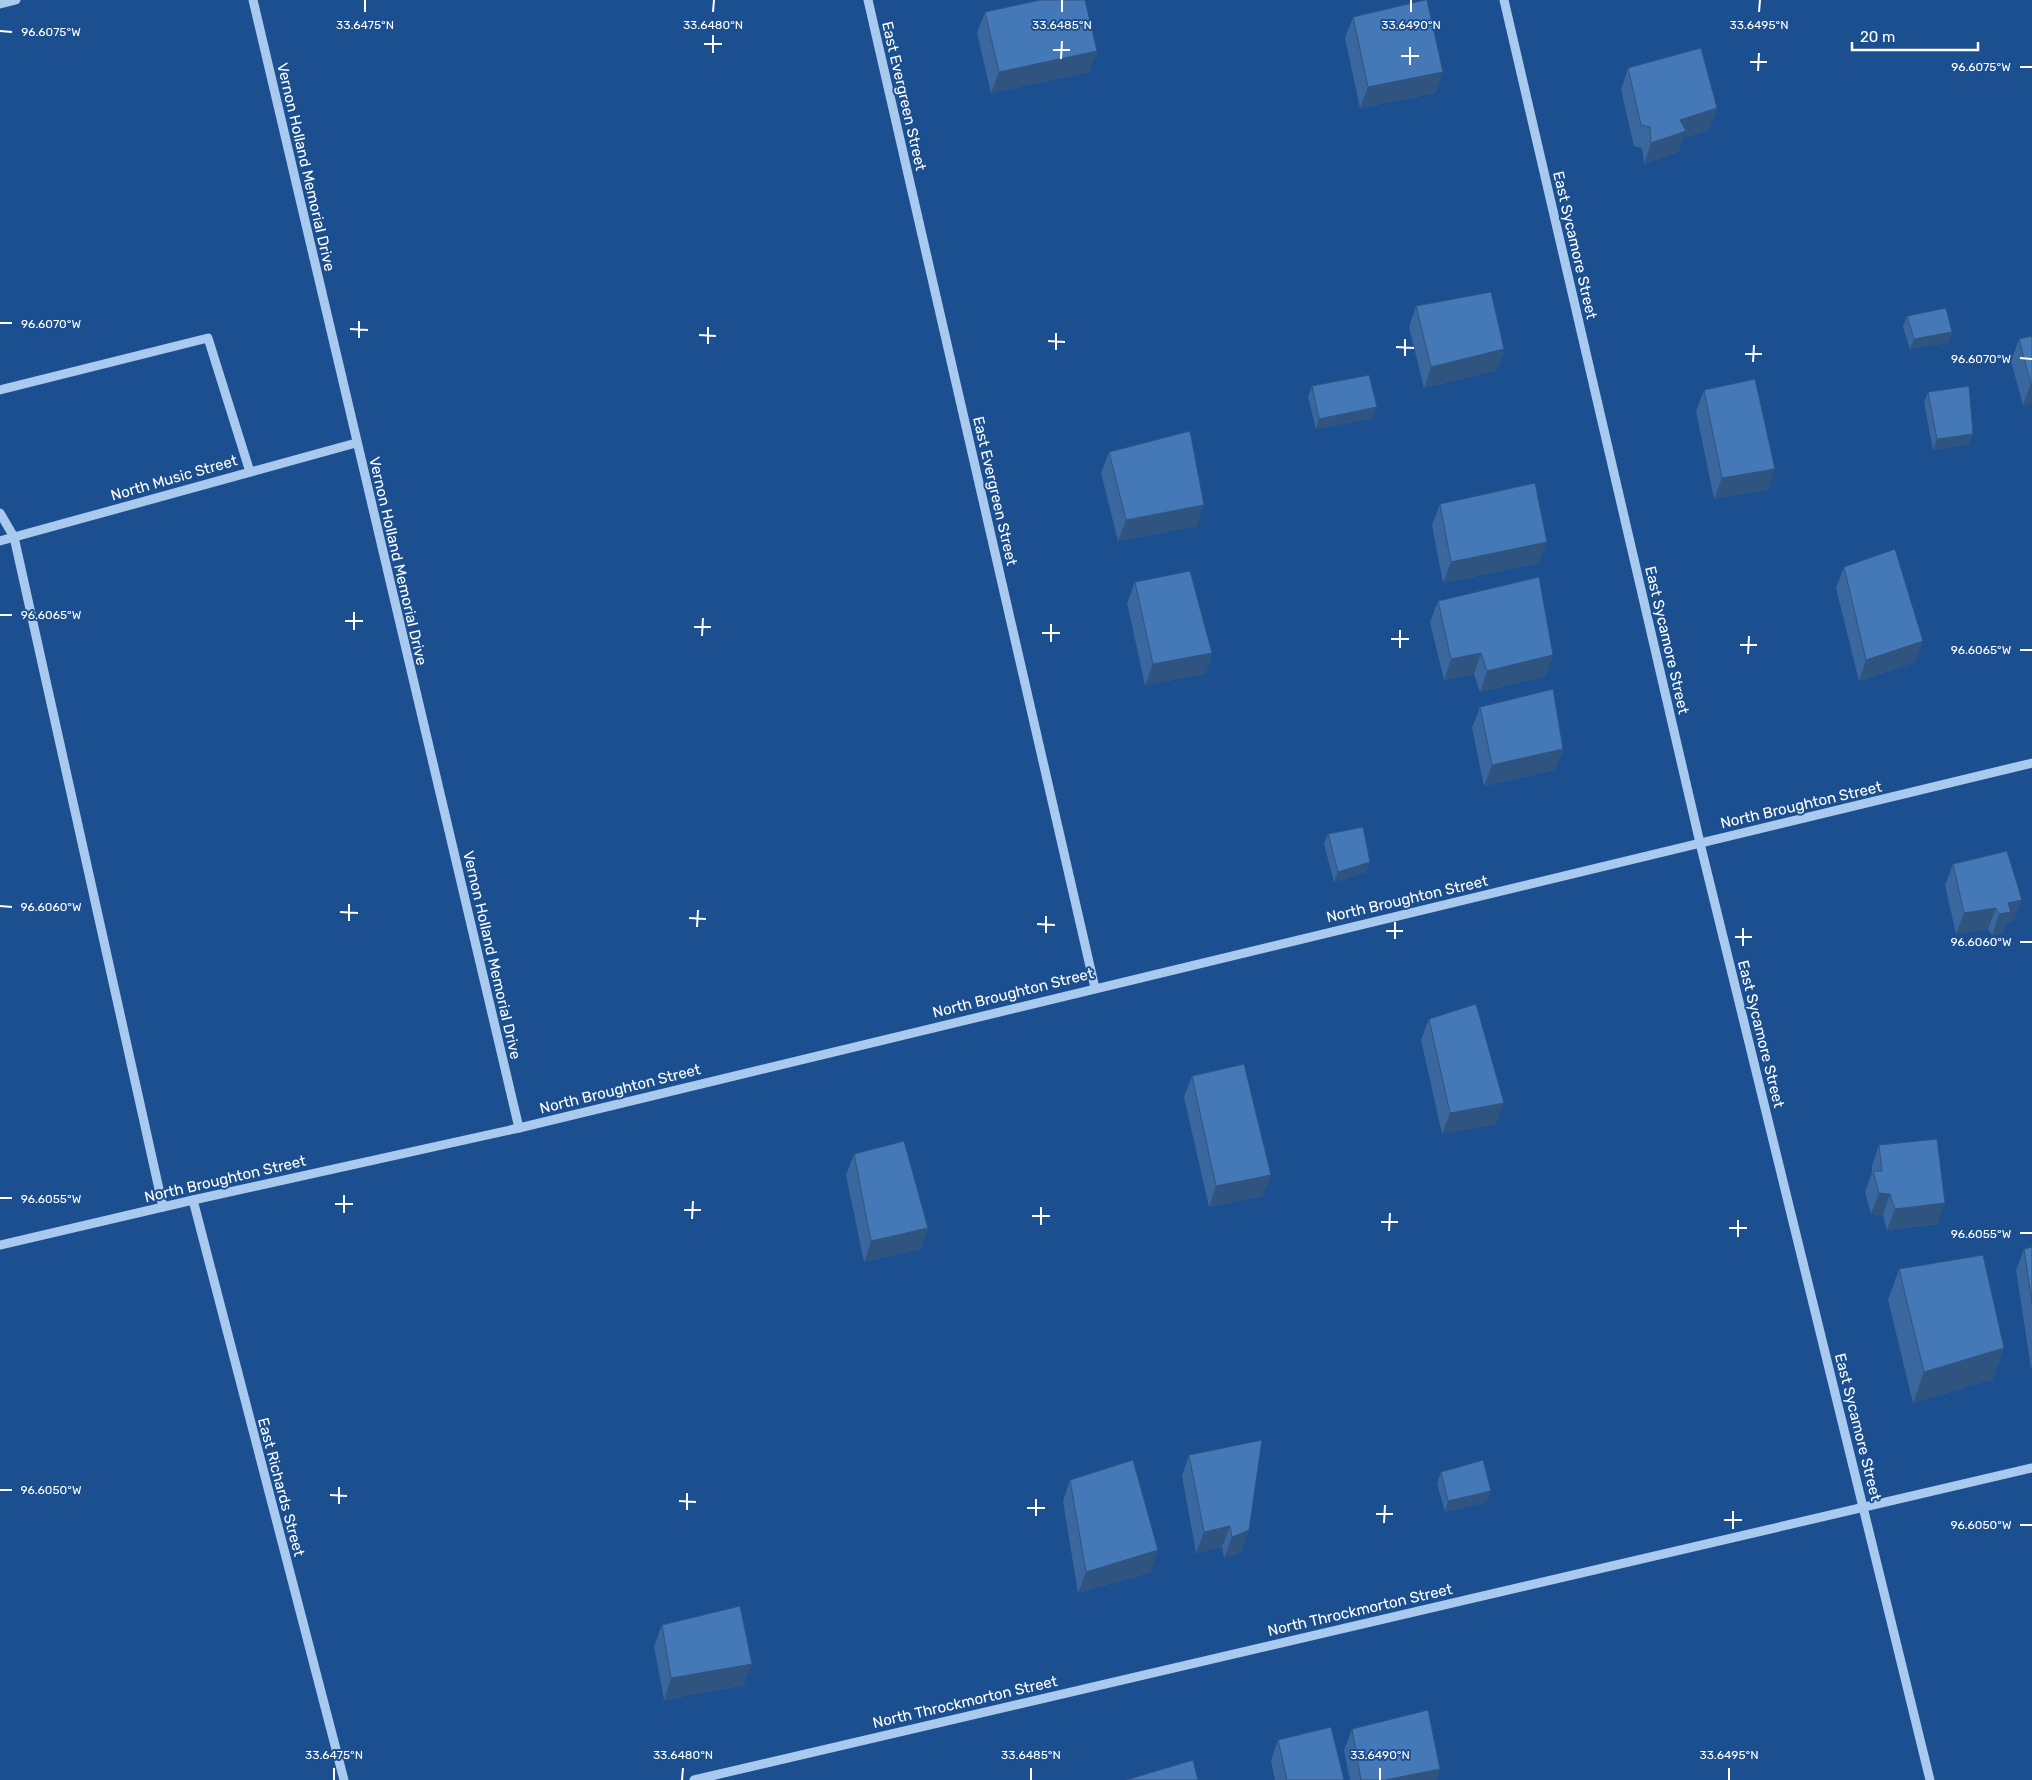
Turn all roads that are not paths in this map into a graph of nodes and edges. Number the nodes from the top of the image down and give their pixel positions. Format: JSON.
{"nodes":[{"id":1,"x":16,"y":0,"type":"edge"},
{"id":2,"x":253,"y":0,"type":"edge"},
{"id":3,"x":868,"y":0,"type":"edge"},
{"id":4,"x":1504,"y":0,"type":"edge"},
{"id":5,"x":0,"y":4,"type":"edge"},
{"id":6,"x":0,"y":390,"type":"edge"},
{"id":7,"x":356,"y":443,"type":"junction"},
{"id":8,"x":250,"y":472,"type":"junction"},
{"id":9,"x":0,"y":514,"type":"edge"},
{"id":10,"x":14,"y":537,"type":"junction"},
{"id":11,"x":0,"y":541,"type":"edge"},
{"id":12,"x":2032,"y":764,"type":"edge"},
{"id":13,"x":1700,"y":843,"type":"junction"},
{"id":14,"x":1094,"y":988,"type":"junction"},
{"id":15,"x":519,"y":1128,"type":"junction"},
{"id":16,"x":193,"y":1200,"type":"junction"},
{"id":17,"x":163,"y":1207,"type":"junction"},
{"id":18,"x":0,"y":1246,"type":"edge"},
{"id":19,"x":2032,"y":1468,"type":"edge"},
{"id":20,"x":1863,"y":1507,"type":"junction"},
{"id":21,"x":344,"y":1780,"type":"edge"},
{"id":22,"x":694,"y":1780,"type":"edge"},
{"id":23,"x":1930,"y":1780,"type":"edge"}],
"edges":[{"from":1,"to":5,"type":"street"},
{"from":2,"to":7,"type":"street","name":"Vernon Holland Memorial Drive"},
{"from":3,"to":14,"type":"street","name":"East Evergreen Street"},
{"from":4,"to":13,"type":"street","name":"East Sycamore Street"},
{"from":6,"to":8,"type":"street"},
{"from":7,"to":8,"type":"street","name":"North Music Street"},
{"from":7,"to":15,"type":"street","name":"Vernon Holland Memorial Drive"},
{"from":8,"to":10,"type":"street","name":"North Music Street"},
{"from":9,"to":10,"type":"street"},
{"from":10,"to":11,"type":"street","name":"North Music Street"},
{"from":10,"to":17,"type":"street"},
{"from":12,"to":13,"type":"street","name":"North Broughton Street"},
{"from":13,"to":14,"type":"street","name":"North Broughton Street"},
{"from":13,"to":20,"type":"street","name":"East Sycamore Street"},
{"from":14,"to":15,"type":"street","name":"North Broughton Street"},
{"from":15,"to":16,"type":"street","name":"North Broughton Street"},
{"from":16,"to":17,"type":"street","name":"North Broughton Street"},
{"from":16,"to":21,"type":"street","name":"East Richards Street"},
{"from":17,"to":18,"type":"street","name":"North Broughton Street"},
{"from":19,"to":20,"type":"street","name":"North Throckmorton Street"},
{"from":20,"to":22,"type":"street","name":"North Throckmorton Street"},
{"from":20,"to":23,"type":"street","name":"East Sycamore Street"}]}
